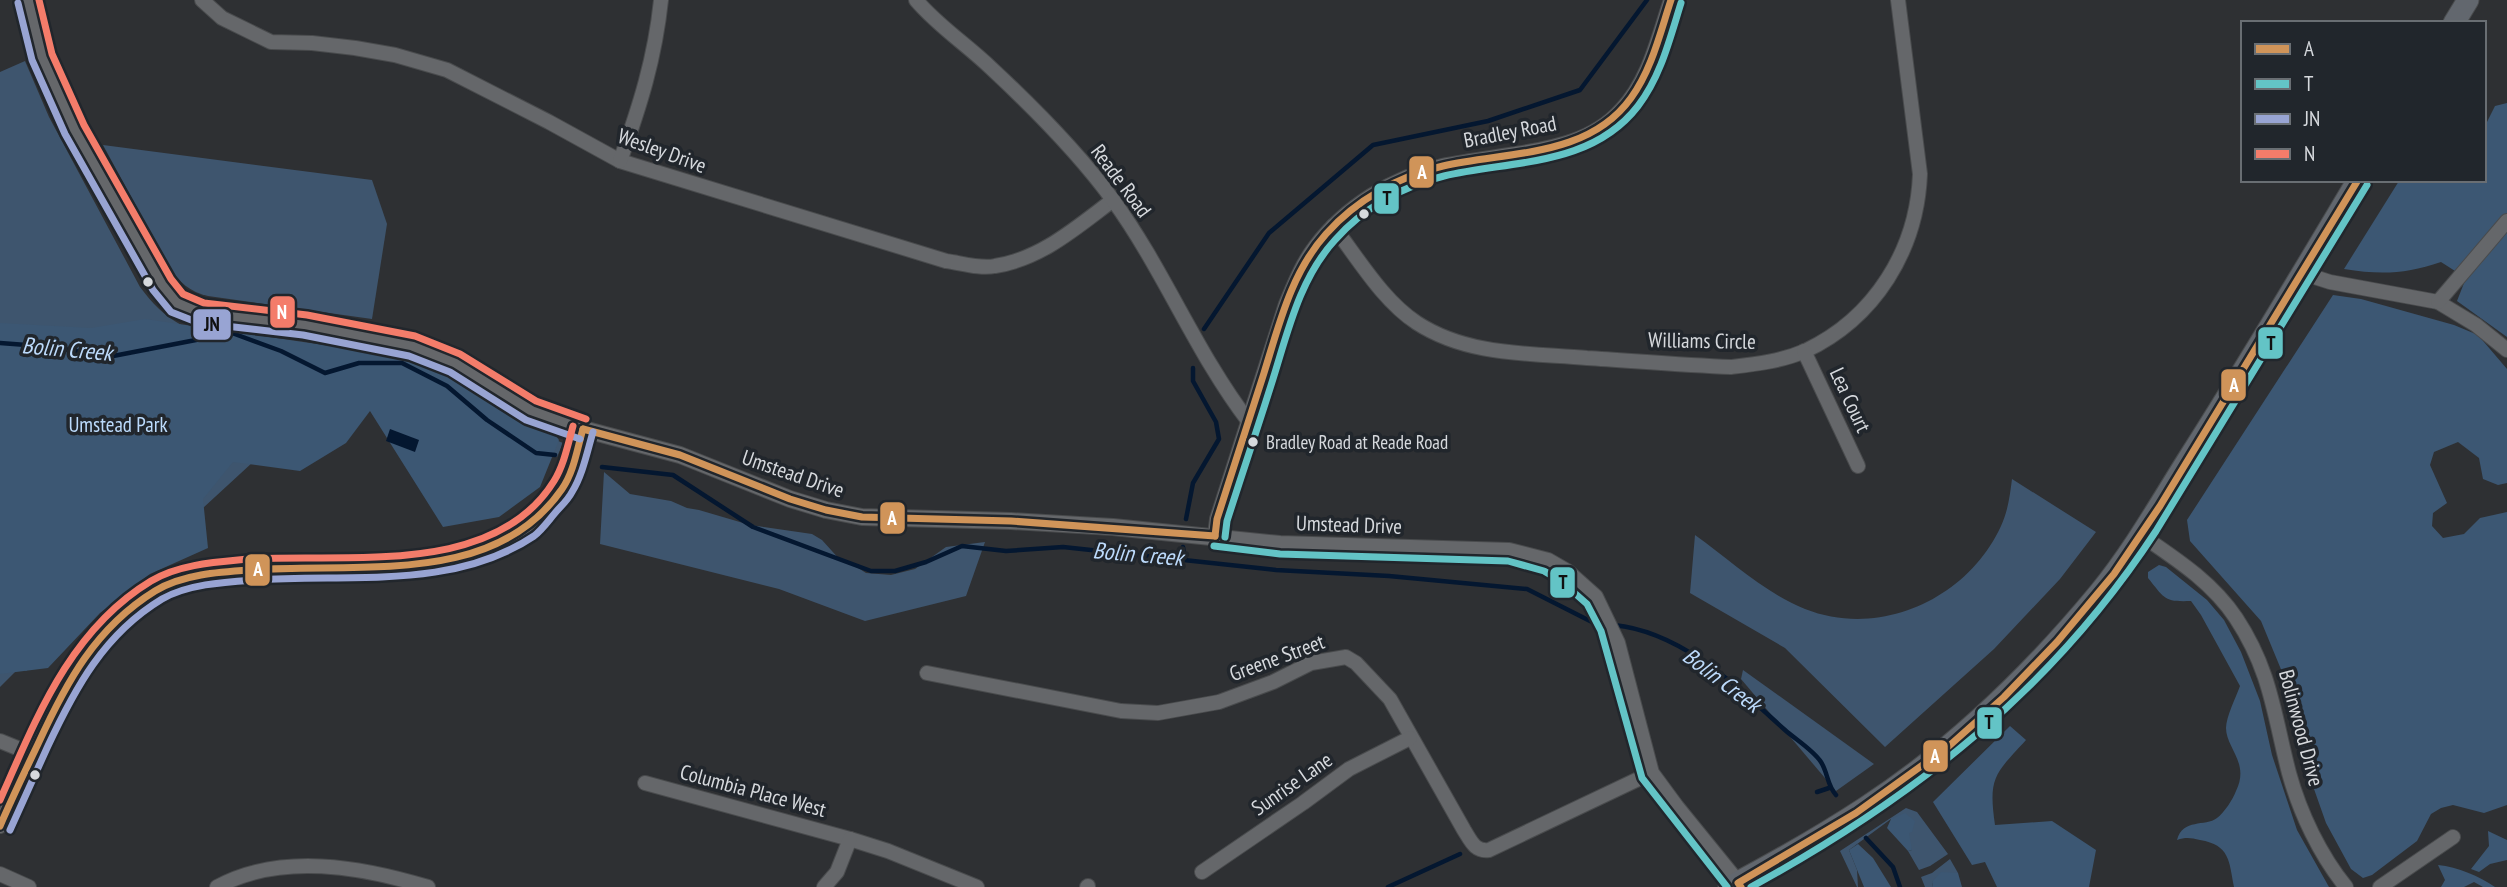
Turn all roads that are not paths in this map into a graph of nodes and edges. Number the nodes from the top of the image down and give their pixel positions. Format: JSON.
{"nodes":[{"id":1,"x":28,"y":0,"type":"edge"},
{"id":2,"x":202,"y":0,"type":"edge"},
{"id":3,"x":661,"y":0,"type":"edge"},
{"id":4,"x":916,"y":0,"type":"edge"},
{"id":5,"x":1671,"y":0,"type":"edge"},
{"id":6,"x":1898,"y":0,"type":"edge"},
{"id":7,"x":2468,"y":0,"type":"edge"},
{"id":8,"x":2455,"y":21,"type":"edge"},
{"id":9,"x":620,"y":161,"type":"junction"},
{"id":10,"x":2357,"y":182,"type":"edge"},
{"id":11,"x":1113,"y":200,"type":"junction"},
{"id":12,"x":2507,"y":221,"type":"edge"},
{"id":13,"x":1333,"y":226,"type":"junction"},
{"id":14,"x":2302,"y":274,"type":"junction"},
{"id":15,"x":2438,"y":302,"type":"junction"},
{"id":16,"x":2507,"y":350,"type":"edge"},
{"id":17,"x":1804,"y":351,"type":"junction"},
{"id":18,"x":1249,"y":422,"type":"junction"},
{"id":19,"x":583,"y":429,"type":"junction"},
{"id":20,"x":1858,"y":466,"type":"dead end"},
{"id":21,"x":2141,"y":534,"type":"junction"},
{"id":22,"x":1214,"y":536,"type":"junction"},
{"id":23,"x":927,"y":673,"type":"dead end"},
{"id":24,"x":1410,"y":738,"type":"junction"},
{"id":25,"x":0,"y":741,"type":"edge"},
{"id":26,"x":33,"y":754,"type":"junction"},
{"id":27,"x":1651,"y":772,"type":"junction"},
{"id":28,"x":645,"y":783,"type":"dead end"},
{"id":29,"x":0,"y":825,"type":"edge"},
{"id":30,"x":2453,"y":838,"type":"dead end"},
{"id":31,"x":849,"y":839,"type":"junction"},
{"id":32,"x":1202,"y":872,"type":"dead end"},
{"id":33,"x":0,"y":874,"type":"edge"},
{"id":34,"x":1736,"y":886,"type":"edge"},
{"id":35,"x":29,"y":887,"type":"edge"},
{"id":36,"x":217,"y":887,"type":"edge"},
{"id":37,"x":428,"y":887,"type":"edge"},
{"id":38,"x":824,"y":887,"type":"edge"},
{"id":39,"x":977,"y":887,"type":"edge"},
{"id":40,"x":2346,"y":887,"type":"edge"},
{"id":41,"x":2380,"y":887,"type":"edge"}],
"edges":[{"from":1,"to":19,"type":"street","name":"Umstead Drive"},
{"from":2,"to":9,"type":"street","name":"Wesley Drive"},
{"from":3,"to":9,"type":"street"},
{"from":4,"to":11,"type":"street","name":"Reade Road"},
{"from":5,"to":13,"type":"street","name":"Bradley Road"},
{"from":6,"to":17,"type":"street","name":"Williams Circle"},
{"from":7,"to":8,"type":"main road"},
{"from":9,"to":11,"type":"street","name":"Wesley Drive"},
{"from":10,"to":14,"type":"main road"},
{"from":11,"to":18,"type":"street","name":"Reade Road"},
{"from":12,"to":15,"type":"street"},
{"from":13,"to":17,"type":"street","name":"Williams Circle"},
{"from":13,"to":18,"type":"street","name":"Bradley Road"},
{"from":14,"to":15,"type":"street"},
{"from":14,"to":21,"type":"main road"},
{"from":15,"to":16,"type":"street"},
{"from":17,"to":20,"type":"street","name":"Lea Court"},
{"from":18,"to":22,"type":"street","name":"Bradley Road"},
{"from":19,"to":22,"type":"street","name":"Umstead Drive"},
{"from":19,"to":26,"type":"street"},
{"from":21,"to":34,"type":"main road"},
{"from":21,"to":40,"type":"street","name":"Bolinwood Drive"},
{"from":22,"to":27,"type":"street","name":"Umstead Drive"},
{"from":23,"to":24,"type":"street","name":"Greene Street"},
{"from":24,"to":27,"type":"street","name":"Greene Street"},
{"from":24,"to":32,"type":"street","name":"Sunrise Lane"},
{"from":25,"to":26,"type":"street"},
{"from":26,"to":29,"type":"street"},
{"from":27,"to":34,"type":"street","name":"Umstead Drive"},
{"from":28,"to":31,"type":"street","name":"Columbia Place West"},
{"from":30,"to":41,"type":"street"},
{"from":31,"to":38,"type":"street"},
{"from":31,"to":39,"type":"street","name":"Columbia Place West"},
{"from":33,"to":35,"type":"street"},
{"from":36,"to":37,"type":"street"}]}
